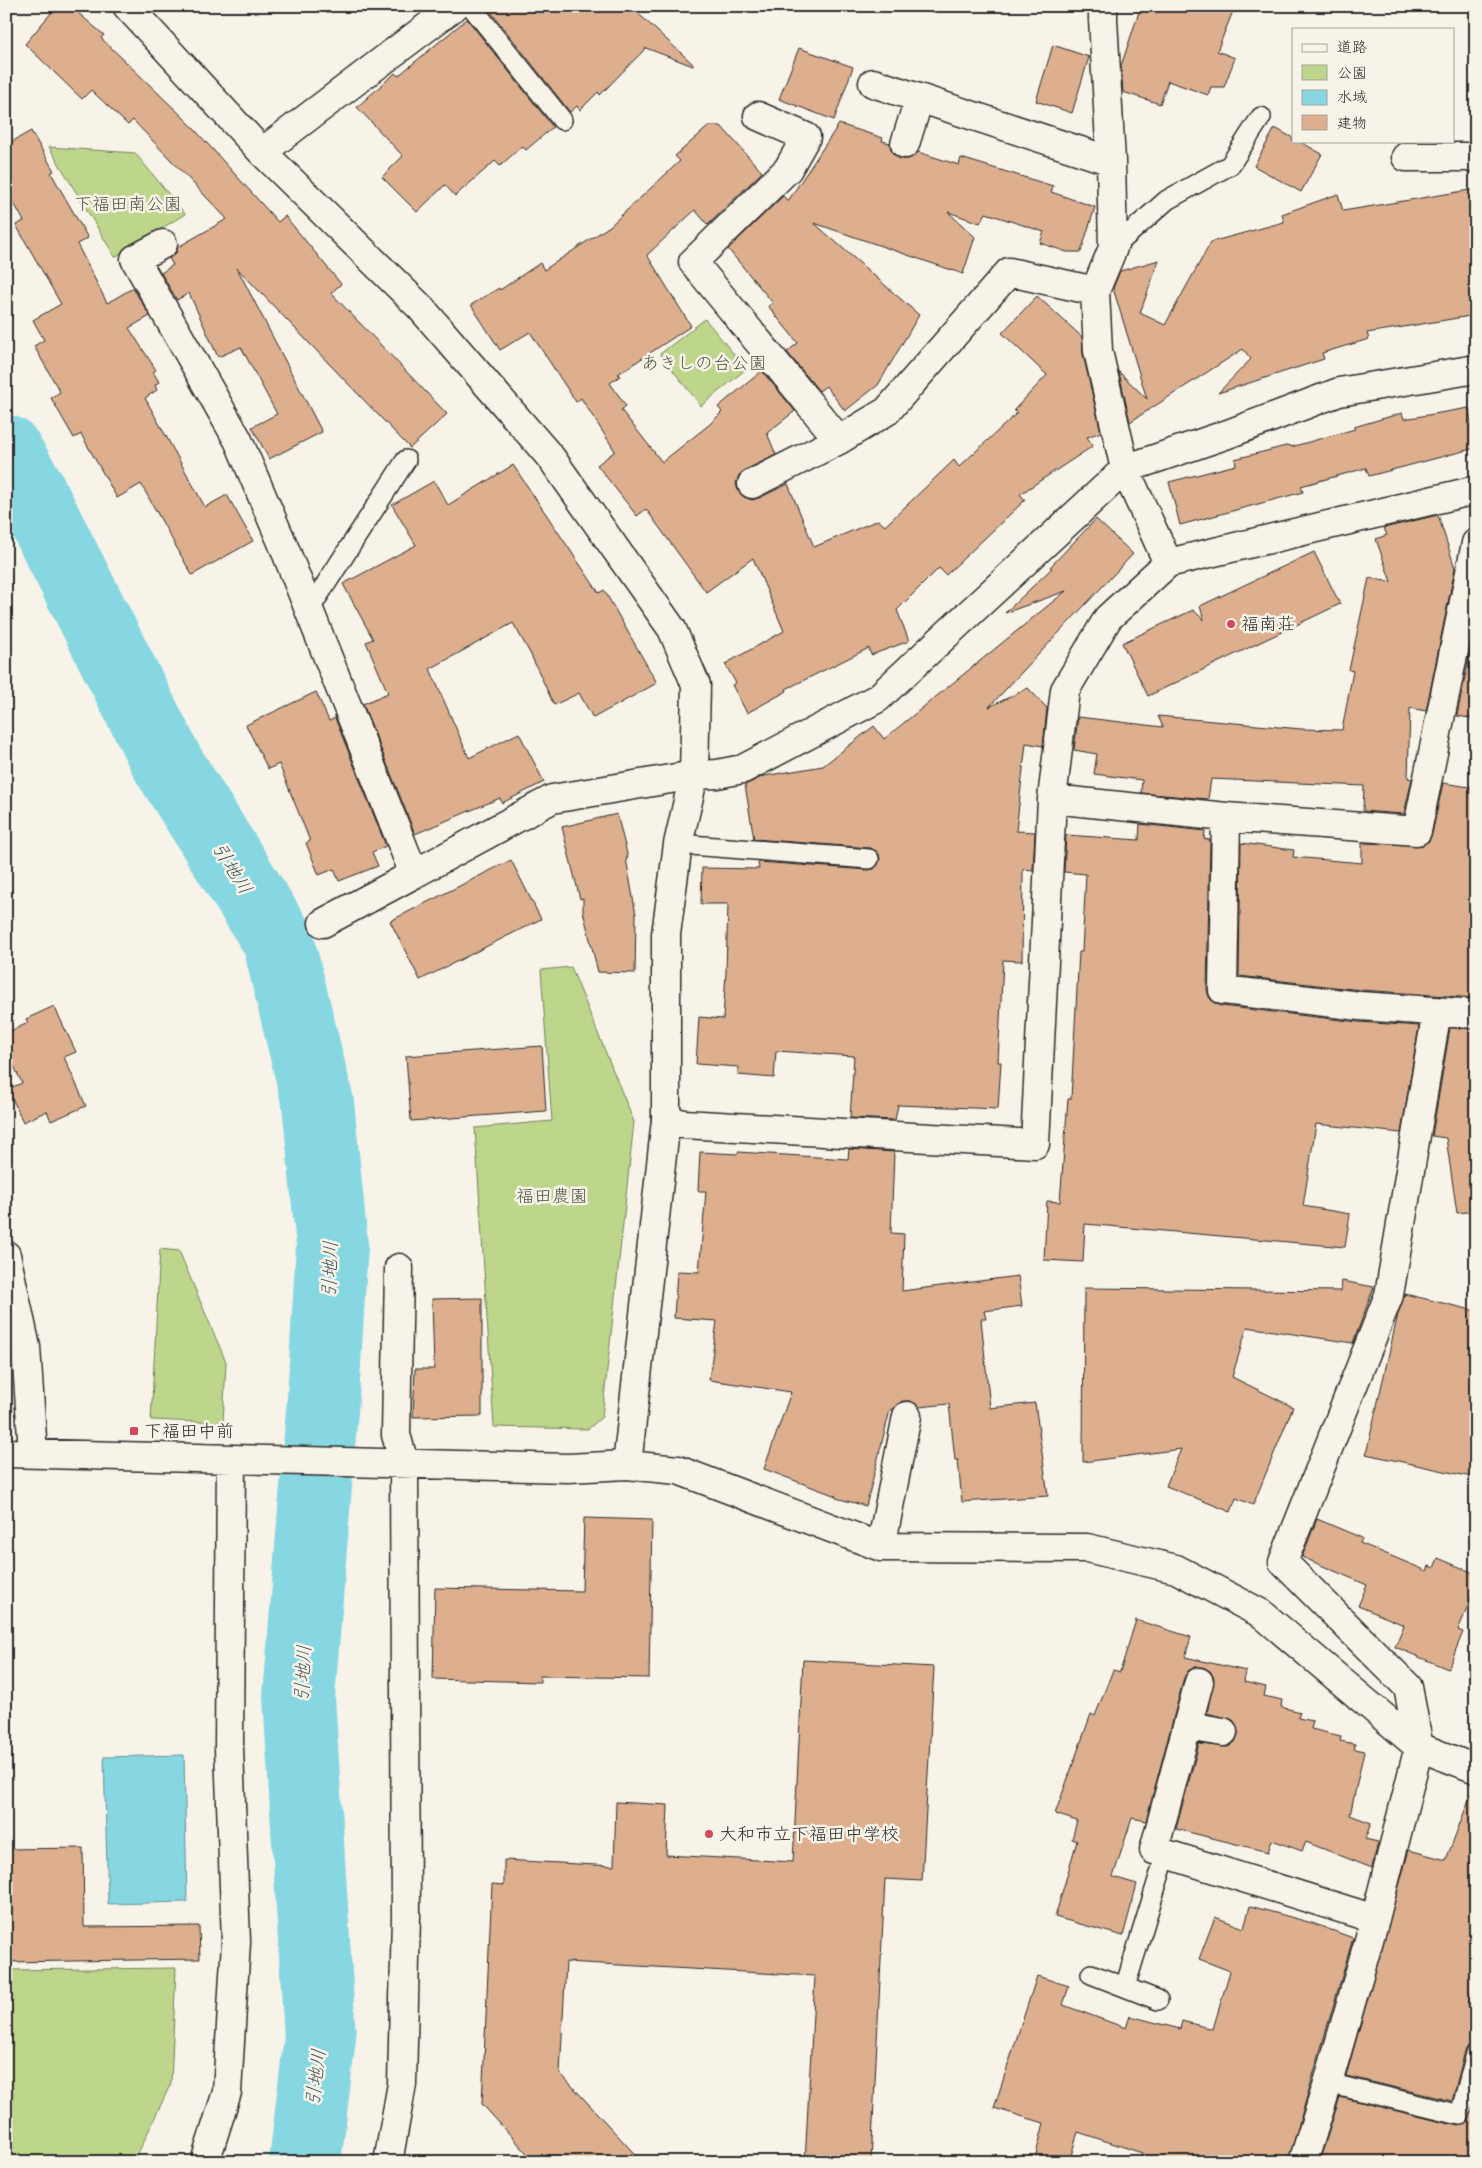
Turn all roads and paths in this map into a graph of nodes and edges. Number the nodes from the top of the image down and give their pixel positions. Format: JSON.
{"nodes":[{"id":1,"x":127,"y":6,"type":"edge"},
{"id":2,"x":455,"y":6,"type":"edge"},
{"id":3,"x":471,"y":6,"type":"edge"},
{"id":4,"x":1103,"y":6,"type":"edge"},
{"id":5,"x":873,"y":83,"type":"dead end"},
{"id":6,"x":920,"y":99,"type":"junction"},
{"id":7,"x":758,"y":116,"type":"dead end"},
{"id":8,"x":1261,"y":117,"type":"dead end"},
{"id":9,"x":562,"y":120,"type":"dead end"},
{"id":10,"x":905,"y":144,"type":"dead end"},
{"id":11,"x":262,"y":152,"type":"junction"},
{"id":12,"x":1406,"y":157,"type":"dead end"},
{"id":13,"x":1476,"y":157,"type":"edge"},
{"id":14,"x":1111,"y":161,"type":"junction"},
{"id":15,"x":163,"y":244,"type":"dead end"},
{"id":16,"x":1113,"y":248,"type":"junction"},
{"id":17,"x":1095,"y":291,"type":"junction"},
{"id":18,"x":1476,"y":369,"type":"edge"},
{"id":19,"x":839,"y":440,"type":"junction"},
{"id":20,"x":406,"y":460,"type":"dead end"},
{"id":21,"x":1125,"y":469,"type":"junction"},
{"id":22,"x":752,"y":484,"type":"dead end"},
{"id":23,"x":1476,"y":490,"type":"edge"},
{"id":24,"x":1476,"y":543,"type":"edge"},
{"id":25,"x":1168,"y":563,"type":"junction"},
{"id":26,"x":308,"y":610,"type":"junction"},
{"id":27,"x":694,"y":774,"type":"junction"},
{"id":28,"x":1052,"y":799,"type":"junction"},
{"id":29,"x":1226,"y":817,"type":"junction"},
{"id":30,"x":678,"y":844,"type":"junction"},
{"id":31,"x":869,"y":859,"type":"dead end"},
{"id":32,"x":414,"y":874,"type":"junction"},
{"id":33,"x":323,"y":923,"type":"dead end"},
{"id":34,"x":1438,"y":1011,"type":"junction"},
{"id":35,"x":1476,"y":1014,"type":"edge"},
{"id":36,"x":666,"y":1120,"type":"junction"},
{"id":37,"x":6,"y":1255,"type":"edge"},
{"id":38,"x":399,"y":1268,"type":"dead end"},
{"id":39,"x":907,"y":1416,"type":"dead end"},
{"id":40,"x":19,"y":1453,"type":"edge"},
{"id":41,"x":240,"y":1460,"type":"junction"},
{"id":42,"x":404,"y":1462,"type":"junction"},
{"id":43,"x":627,"y":1465,"type":"junction"},
{"id":44,"x":881,"y":1547,"type":"junction"},
{"id":45,"x":1199,"y":1682,"type":"dead end"},
{"id":46,"x":1188,"y":1726,"type":"junction"},
{"id":47,"x":1223,"y":1732,"type":"dead end"},
{"id":48,"x":1418,"y":1747,"type":"junction"},
{"id":49,"x":1476,"y":1769,"type":"edge"},
{"id":50,"x":1166,"y":1854,"type":"junction"},
{"id":51,"x":1375,"y":1919,"type":"junction"},
{"id":52,"x":1091,"y":1974,"type":"dead end"},
{"id":53,"x":1125,"y":1987,"type":"junction"},
{"id":54,"x":1158,"y":2000,"type":"dead end"},
{"id":55,"x":1476,"y":2054,"type":"edge"},
{"id":56,"x":1328,"y":2083,"type":"junction"},
{"id":57,"x":205,"y":2162,"type":"edge"},
{"id":58,"x":388,"y":2162,"type":"edge"},
{"id":59,"x":1303,"y":2162,"type":"edge"}],
"edges":[{"from":1,"to":11,"type":"street"},
{"from":2,"to":11,"type":"street"},
{"from":3,"to":9,"type":"lane"},
{"from":4,"to":14,"type":"street"},
{"from":5,"to":6,"type":"street"},
{"from":6,"to":10,"type":"street"},
{"from":6,"to":14,"type":"street"},
{"from":7,"to":19,"type":"street"},
{"from":8,"to":16,"type":"lane"},
{"from":11,"to":27,"type":"street"},
{"from":12,"to":13,"type":"street"},
{"from":14,"to":16,"type":"street"},
{"from":15,"to":26,"type":"street"},
{"from":16,"to":17,"type":"street"},
{"from":17,"to":19,"type":"street"},
{"from":17,"to":21,"type":"street"},
{"from":18,"to":21,"type":"street"},
{"from":19,"to":22,"type":"street"},
{"from":20,"to":26,"type":"lane"},
{"from":21,"to":25,"type":"street"},
{"from":21,"to":27,"type":"street"},
{"from":23,"to":25,"type":"street"},
{"from":24,"to":29,"type":"street"},
{"from":25,"to":28,"type":"street"},
{"from":26,"to":32,"type":"street"},
{"from":27,"to":30,"type":"street"},
{"from":27,"to":32,"type":"street"},
{"from":28,"to":29,"type":"street"},
{"from":28,"to":36,"type":"street"},
{"from":29,"to":34,"type":"street"},
{"from":30,"to":31,"type":"lane"},
{"from":30,"to":36,"type":"street"},
{"from":32,"to":33,"type":"street"},
{"from":34,"to":35,"type":"street"},
{"from":34,"to":48,"type":"street"},
{"from":36,"to":43,"type":"street"},
{"from":37,"to":40,"type":"street"},
{"from":38,"to":42,"type":"street"},
{"from":39,"to":44,"type":"street"},
{"from":40,"to":41,"type":"street"},
{"from":41,"to":42,"type":"street"},
{"from":41,"to":57,"type":"street"},
{"from":42,"to":43,"type":"street"},
{"from":42,"to":58,"type":"street"},
{"from":43,"to":44,"type":"street"},
{"from":44,"to":48,"type":"street"},
{"from":45,"to":46,"type":"street"},
{"from":46,"to":47,"type":"street"},
{"from":46,"to":50,"type":"street"},
{"from":48,"to":49,"type":"street"},
{"from":48,"to":51,"type":"street"},
{"from":50,"to":51,"type":"street"},
{"from":50,"to":53,"type":"lane"},
{"from":51,"to":56,"type":"street"},
{"from":52,"to":53,"type":"lane"},
{"from":53,"to":54,"type":"lane"},
{"from":55,"to":56,"type":"lane"},
{"from":56,"to":59,"type":"street"}]}
